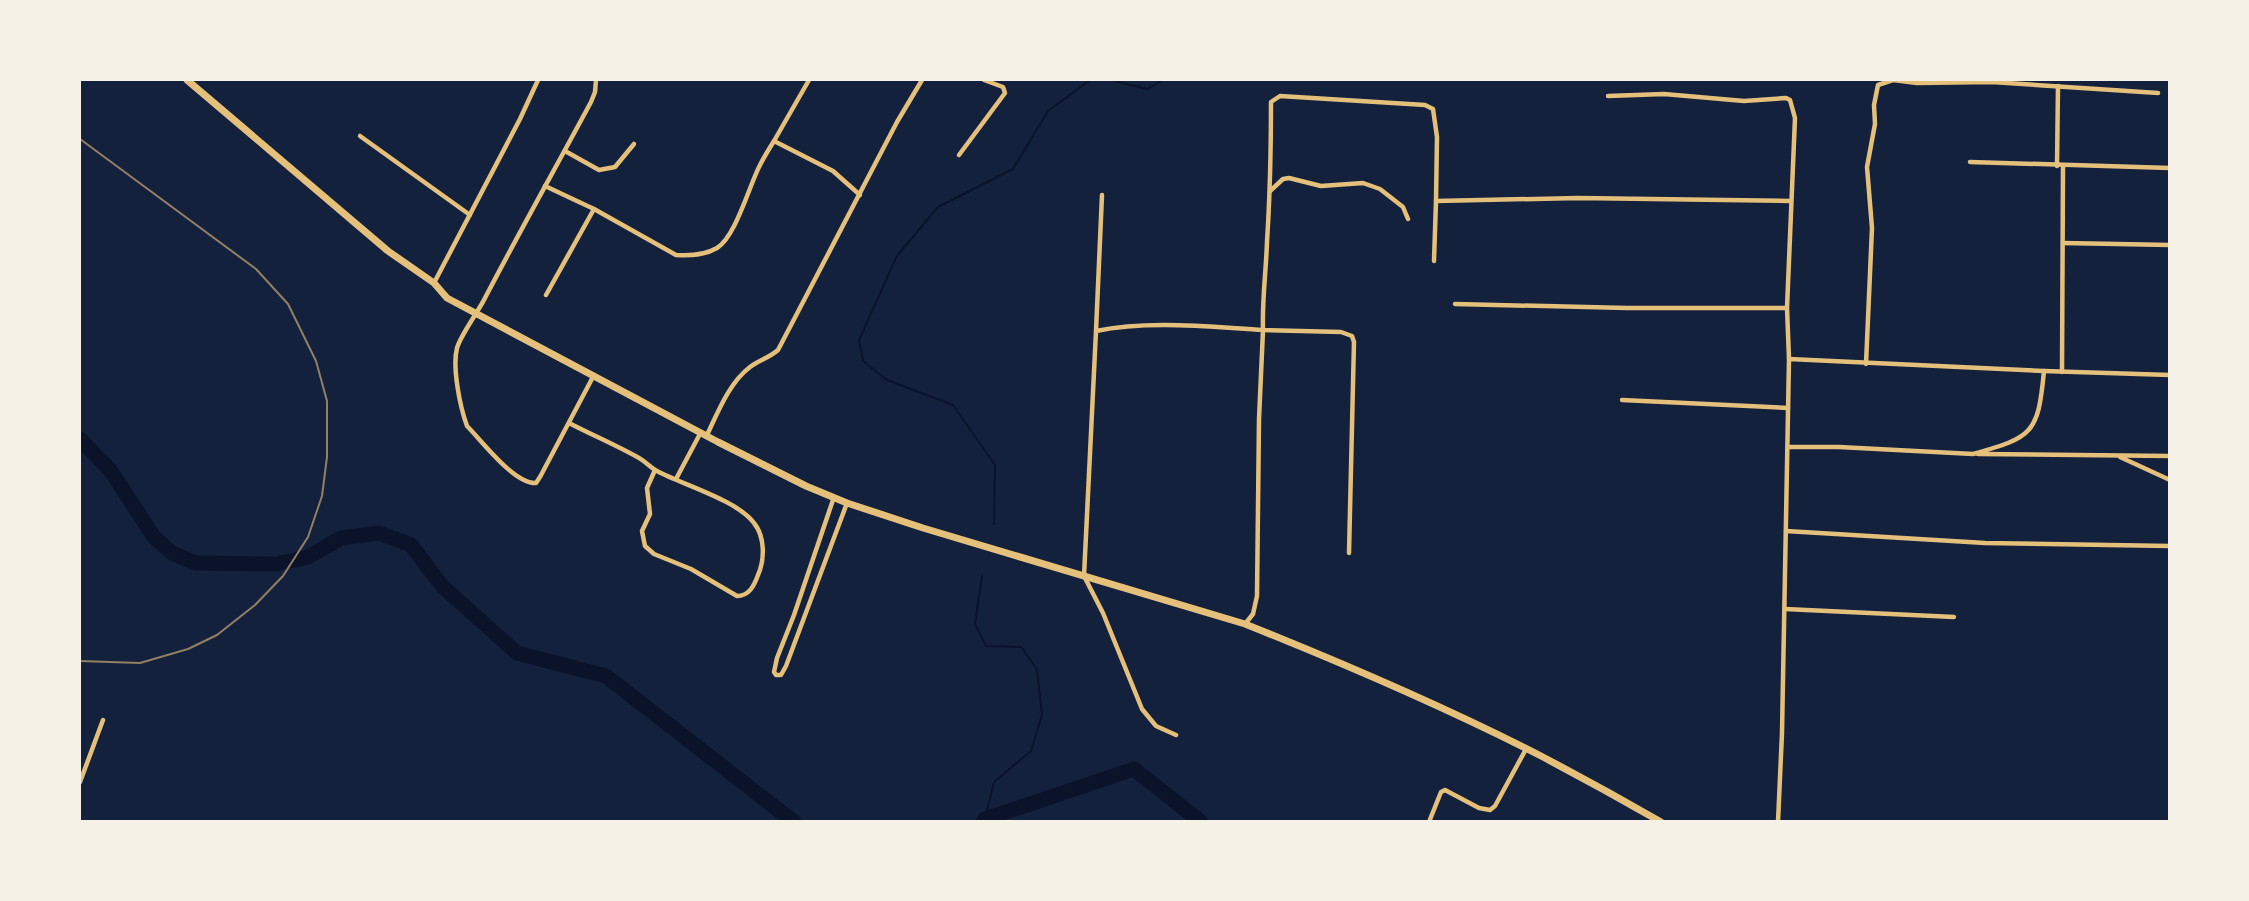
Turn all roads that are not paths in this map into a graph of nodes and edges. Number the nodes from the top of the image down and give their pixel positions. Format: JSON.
{"nodes":[{"id":1,"x":187,"y":80,"type":"edge"},
{"id":2,"x":538,"y":80,"type":"edge"},
{"id":3,"x":596,"y":80,"type":"edge"},
{"id":4,"x":809,"y":80,"type":"edge"},
{"id":5,"x":922,"y":80,"type":"edge"},
{"id":6,"x":984,"y":80,"type":"edge"},
{"id":7,"x":1881,"y":81,"type":"edge"},
{"id":8,"x":2058,"y":86,"type":"junction"},
{"id":9,"x":2158,"y":93,"type":"dead end"},
{"id":10,"x":1608,"y":96,"type":"dead end"},
{"id":11,"x":360,"y":136,"type":"dead end"},
{"id":12,"x":774,"y":141,"type":"junction"},
{"id":13,"x":634,"y":144,"type":"dead end"},
{"id":14,"x":565,"y":151,"type":"junction"},
{"id":15,"x":959,"y":155,"type":"dead end"},
{"id":16,"x":1970,"y":162,"type":"dead end"},
{"id":17,"x":2057,"y":166,"type":"junction"},
{"id":18,"x":2063,"y":166,"type":"junction"},
{"id":19,"x":2169,"y":168,"type":"edge"},
{"id":20,"x":545,"y":186,"type":"junction"},
{"id":21,"x":1270,"y":191,"type":"junction"},
{"id":22,"x":860,"y":195,"type":"junction"},
{"id":23,"x":1101,"y":195,"type":"dead end"},
{"id":24,"x":1436,"y":201,"type":"junction"},
{"id":25,"x":1790,"y":201,"type":"junction"},
{"id":26,"x":594,"y":209,"type":"junction"},
{"id":27,"x":470,"y":215,"type":"junction"},
{"id":28,"x":1408,"y":219,"type":"dead end"},
{"id":29,"x":2063,"y":243,"type":"junction"},
{"id":30,"x":2169,"y":245,"type":"edge"},
{"id":31,"x":1434,"y":261,"type":"dead end"},
{"id":32,"x":434,"y":283,"type":"junction"},
{"id":33,"x":546,"y":295,"type":"dead end"},
{"id":34,"x":1455,"y":304,"type":"dead end"},
{"id":35,"x":1787,"y":308,"type":"junction"},
{"id":36,"x":477,"y":315,"type":"junction"},
{"id":37,"x":1263,"y":330,"type":"junction"},
{"id":38,"x":1096,"y":331,"type":"junction"},
{"id":39,"x":1789,"y":359,"type":"junction"},
{"id":40,"x":1866,"y":364,"type":"junction"},
{"id":41,"x":2044,"y":371,"type":"junction"},
{"id":42,"x":2062,"y":372,"type":"junction"},
{"id":43,"x":594,"y":375,"type":"junction"},
{"id":44,"x":2169,"y":375,"type":"edge"},
{"id":45,"x":1622,"y":400,"type":"dead end"},
{"id":46,"x":1788,"y":408,"type":"junction"},
{"id":47,"x":569,"y":423,"type":"junction"},
{"id":48,"x":704,"y":434,"type":"junction"},
{"id":49,"x":1788,"y":447,"type":"junction"},
{"id":50,"x":1972,"y":454,"type":"junction"},
{"id":51,"x":2118,"y":455,"type":"junction"},
{"id":52,"x":2169,"y":456,"type":"edge"},
{"id":53,"x":655,"y":470,"type":"junction"},
{"id":54,"x":676,"y":479,"type":"junction"},
{"id":55,"x":2169,"y":480,"type":"edge"},
{"id":56,"x":834,"y":497,"type":"junction"},
{"id":57,"x":847,"y":503,"type":"junction"},
{"id":58,"x":1786,"y":531,"type":"junction"},
{"id":59,"x":819,"y":543,"type":"junction"},
{"id":60,"x":2169,"y":546,"type":"edge"},
{"id":61,"x":831,"y":547,"type":"junction"},
{"id":62,"x":1348,"y":553,"type":"dead end"},
{"id":63,"x":1084,"y":576,"type":"junction"},
{"id":64,"x":1785,"y":609,"type":"junction"},
{"id":65,"x":1954,"y":617,"type":"dead end"},
{"id":66,"x":1245,"y":624,"type":"junction"},
{"id":67,"x":103,"y":720,"type":"dead end"},
{"id":68,"x":1176,"y":735,"type":"dead end"},
{"id":69,"x":1526,"y":749,"type":"junction"},
{"id":70,"x":80,"y":782,"type":"edge"},
{"id":71,"x":1429,"y":822,"type":"edge"},
{"id":72,"x":1661,"y":822,"type":"edge"},
{"id":73,"x":1778,"y":822,"type":"edge"}],
"edges":[{"from":1,"to":32,"type":"main road"},
{"from":2,"to":27,"type":"street"},
{"from":3,"to":14,"type":"street"},
{"from":4,"to":12,"type":"street"},
{"from":5,"to":22,"type":"street"},
{"from":6,"to":15,"type":"street"},
{"from":7,"to":8,"type":"street"},
{"from":7,"to":40,"type":"street"},
{"from":8,"to":9,"type":"street"},
{"from":8,"to":17,"type":"street"},
{"from":10,"to":25,"type":"street"},
{"from":11,"to":27,"type":"street"},
{"from":12,"to":22,"type":"street"},
{"from":12,"to":26,"type":"street"},
{"from":13,"to":14,"type":"street"},
{"from":14,"to":20,"type":"street"},
{"from":16,"to":17,"type":"street"},
{"from":17,"to":18,"type":"street"},
{"from":18,"to":19,"type":"street"},
{"from":18,"to":29,"type":"street"},
{"from":20,"to":26,"type":"street"},
{"from":20,"to":36,"type":"street"},
{"from":21,"to":24,"type":"street"},
{"from":21,"to":28,"type":"street"},
{"from":21,"to":37,"type":"street"},
{"from":22,"to":48,"type":"street"},
{"from":23,"to":38,"type":"street"},
{"from":24,"to":25,"type":"street"},
{"from":24,"to":31,"type":"street"},
{"from":25,"to":35,"type":"street"},
{"from":26,"to":33,"type":"street"},
{"from":27,"to":32,"type":"street"},
{"from":29,"to":30,"type":"street"},
{"from":29,"to":42,"type":"street"},
{"from":32,"to":36,"type":"main road"},
{"from":34,"to":35,"type":"street"},
{"from":35,"to":39,"type":"street"},
{"from":36,"to":43,"type":"main road"},
{"from":36,"to":47,"type":"street"},
{"from":37,"to":38,"type":"street"},
{"from":37,"to":62,"type":"street"},
{"from":37,"to":66,"type":"street"},
{"from":38,"to":63,"type":"street"},
{"from":39,"to":40,"type":"street"},
{"from":39,"to":46,"type":"street"},
{"from":40,"to":41,"type":"street"},
{"from":41,"to":42,"type":"street"},
{"from":41,"to":50,"type":"street"},
{"from":42,"to":44,"type":"street"},
{"from":43,"to":47,"type":"street"},
{"from":43,"to":48,"type":"main road"},
{"from":45,"to":46,"type":"street"},
{"from":46,"to":49,"type":"street"},
{"from":47,"to":53,"type":"street"},
{"from":48,"to":54,"type":"street"},
{"from":48,"to":56,"type":"main road"},
{"from":49,"to":50,"type":"street"},
{"from":49,"to":58,"type":"street"},
{"from":50,"to":51,"type":"street"},
{"from":51,"to":52,"type":"street"},
{"from":51,"to":55,"type":"street"},
{"from":53,"to":54,"type":"street"},
{"from":53,"to":54,"type":"street"},
{"from":56,"to":57,"type":"main road"},
{"from":56,"to":59,"type":"street"},
{"from":57,"to":61,"type":"street"},
{"from":57,"to":63,"type":"main road"},
{"from":58,"to":60,"type":"street"},
{"from":58,"to":64,"type":"street"},
{"from":59,"to":61,"type":"street"},
{"from":59,"to":61,"type":"street"},
{"from":63,"to":66,"type":"main road"},
{"from":63,"to":68,"type":"street"},
{"from":64,"to":65,"type":"street"},
{"from":64,"to":73,"type":"street"},
{"from":66,"to":69,"type":"main road"},
{"from":67,"to":70,"type":"street"},
{"from":69,"to":71,"type":"street"},
{"from":69,"to":72,"type":"main road"}]}
